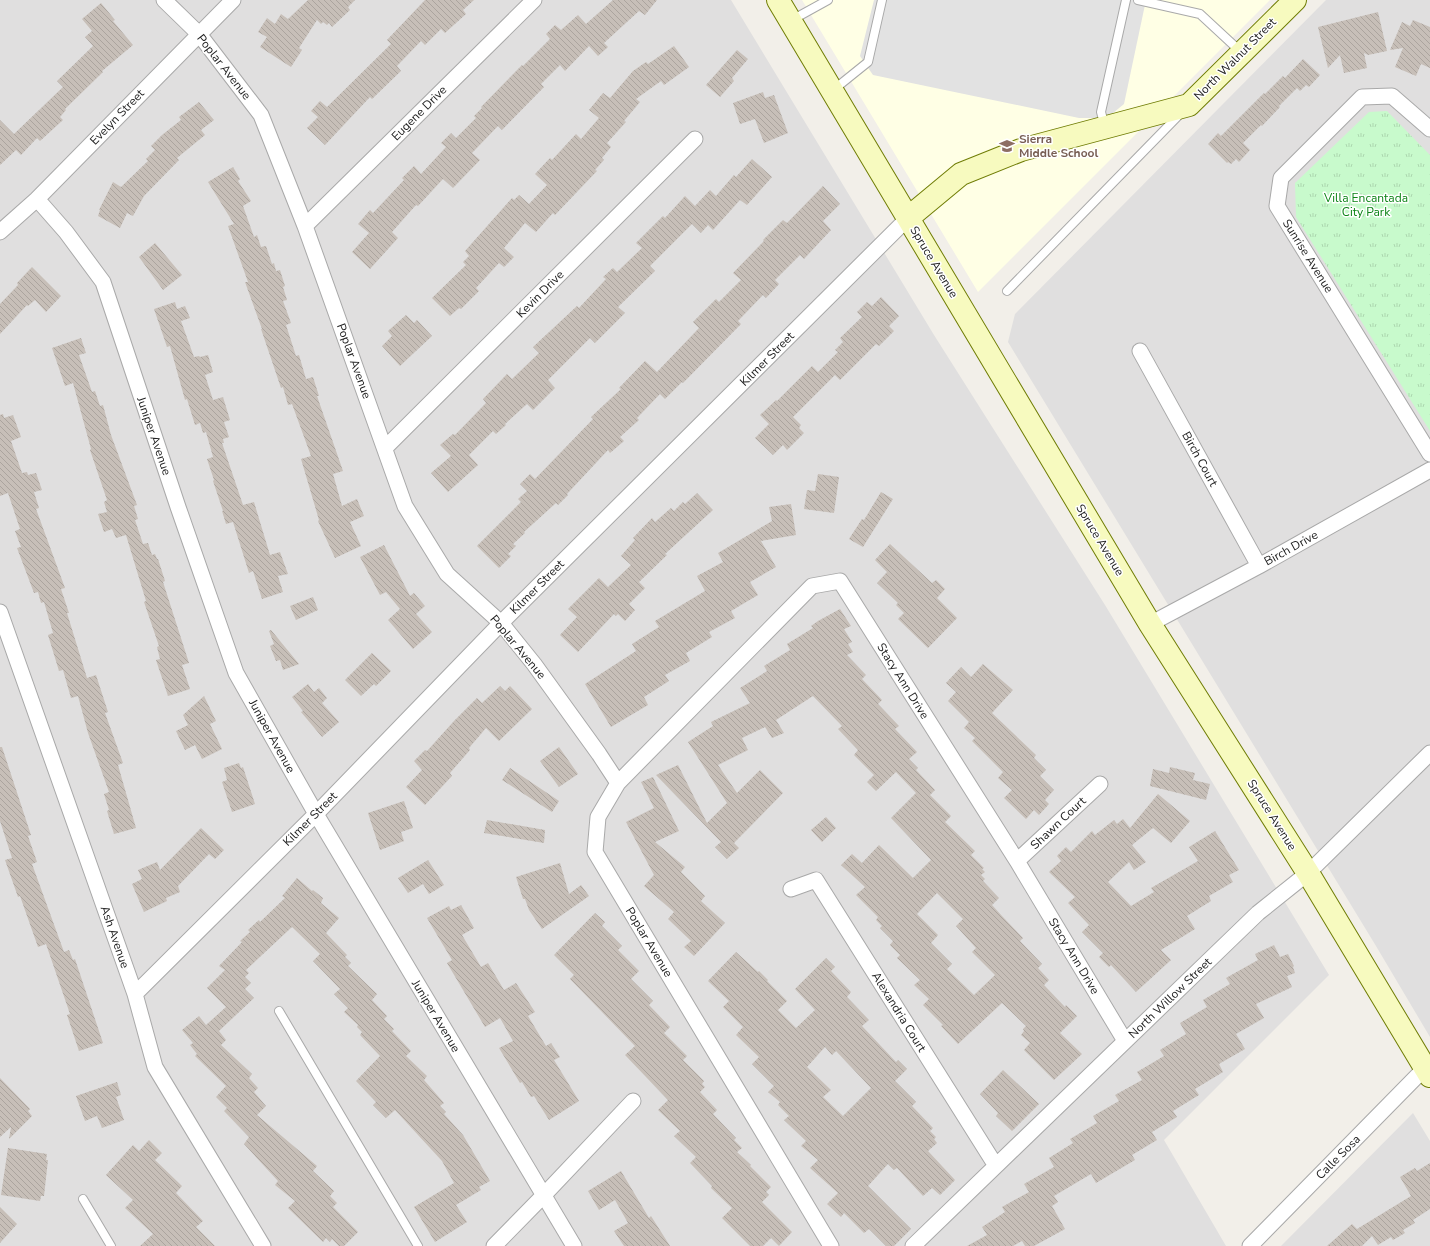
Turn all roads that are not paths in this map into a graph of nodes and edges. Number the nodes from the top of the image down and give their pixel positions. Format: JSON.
{"nodes":[{"id":1,"x":164,"y":0,"type":"edge"},
{"id":2,"x":233,"y":0,"type":"edge"},
{"id":3,"x":534,"y":0,"type":"edge"},
{"id":4,"x":778,"y":0,"type":"edge"},
{"id":5,"x":828,"y":0,"type":"edge"},
{"id":6,"x":882,"y":0,"type":"edge"},
{"id":7,"x":1126,"y":0,"type":"edge"},
{"id":8,"x":1138,"y":0,"type":"edge"},
{"id":9,"x":1295,"y":0,"type":"edge"},
{"id":10,"x":790,"y":21,"type":"junction"},
{"id":11,"x":198,"y":34,"type":"junction"},
{"id":12,"x":1241,"y":53,"type":"junction"},
{"id":13,"x":832,"y":91,"type":"junction"},
{"id":14,"x":1189,"y":105,"type":"junction"},
{"id":15,"x":1105,"y":128,"type":"junction"},
{"id":16,"x":1430,"y":129,"type":"edge"},
{"id":17,"x":695,"y":139,"type":"dead end"},
{"id":18,"x":37,"y":199,"type":"junction"},
{"id":19,"x":908,"y":218,"type":"junction"},
{"id":20,"x":305,"y":226,"type":"junction"},
{"id":21,"x":0,"y":232,"type":"edge"},
{"id":22,"x":1007,"y":290,"type":"dead end"},
{"id":23,"x":1140,"y":351,"type":"dead end"},
{"id":24,"x":385,"y":448,"type":"junction"},
{"id":25,"x":1430,"y":454,"type":"edge"},
{"id":26,"x":1430,"y":470,"type":"edge"},
{"id":27,"x":1259,"y":566,"type":"junction"},
{"id":28,"x":0,"y":612,"type":"edge"},
{"id":29,"x":501,"y":623,"type":"junction"},
{"id":30,"x":1150,"y":624,"type":"junction"},
{"id":31,"x":1430,"y":753,"type":"edge"},
{"id":32,"x":618,"y":783,"type":"junction"},
{"id":33,"x":1100,"y":784,"type":"dead end"},
{"id":34,"x":316,"y":814,"type":"junction"},
{"id":35,"x":1017,"y":861,"type":"junction"},
{"id":36,"x":1308,"y":873,"type":"junction"},
{"id":37,"x":791,"y":889,"type":"dead end"},
{"id":38,"x":135,"y":994,"type":"junction"},
{"id":39,"x":279,"y":1011,"type":"dead end"},
{"id":40,"x":1125,"y":1041,"type":"junction"},
{"id":41,"x":1428,"y":1072,"type":"edge"},
{"id":42,"x":633,"y":1101,"type":"dead end"},
{"id":43,"x":996,"y":1166,"type":"junction"},
{"id":44,"x":543,"y":1196,"type":"junction"},
{"id":45,"x":83,"y":1199,"type":"dead end"},
{"id":46,"x":111,"y":1246,"type":"edge"},
{"id":47,"x":263,"y":1246,"type":"edge"},
{"id":48,"x":418,"y":1246,"type":"edge"},
{"id":49,"x":494,"y":1246,"type":"edge"},
{"id":50,"x":574,"y":1246,"type":"edge"},
{"id":51,"x":831,"y":1246,"type":"edge"},
{"id":52,"x":914,"y":1246,"type":"edge"},
{"id":53,"x":1250,"y":1246,"type":"edge"}],
"edges":[{"from":1,"to":11,"type":"street","name":"Poplar Avenue"},
{"from":2,"to":11,"type":"street","name":"Evelyn Street"},
{"from":3,"to":20,"type":"street","name":"Eugene Drive"},
{"from":4,"to":10,"type":"main road","name":"Spruce Avenue"},
{"from":5,"to":10,"type":"lane"},
{"from":6,"to":13,"type":"lane"},
{"from":7,"to":15,"type":"lane"},
{"from":8,"to":12,"type":"lane"},
{"from":9,"to":12,"type":"main road","name":"North Walnut Street"},
{"from":10,"to":13,"type":"main road","name":"Spruce Avenue"},
{"from":11,"to":18,"type":"street","name":"Evelyn Street"},
{"from":11,"to":20,"type":"street","name":"Poplar Avenue"},
{"from":12,"to":14,"type":"main road","name":"North Walnut Street"},
{"from":13,"to":19,"type":"main road","name":"Spruce Avenue"},
{"from":14,"to":15,"type":"main road","name":"North Walnut Street"},
{"from":14,"to":22,"type":"lane"},
{"from":15,"to":19,"type":"main road","name":"North Walnut Street"},
{"from":16,"to":25,"type":"street","name":"Sunrise Avenue"},
{"from":17,"to":24,"type":"street","name":"Kevin Drive"},
{"from":18,"to":21,"type":"street","name":"Evelyn Street"},
{"from":18,"to":34,"type":"street","name":"Juniper Avenue"},
{"from":19,"to":29,"type":"street","name":"Kilmer Street"},
{"from":19,"to":30,"type":"main road","name":"Spruce Avenue"},
{"from":20,"to":24,"type":"street","name":"Poplar Avenue"},
{"from":23,"to":27,"type":"street","name":"Birch Court"},
{"from":24,"to":29,"type":"street","name":"Poplar Avenue"},
{"from":26,"to":27,"type":"street","name":"Birch Drive"},
{"from":27,"to":30,"type":"street","name":"Birch Drive"},
{"from":28,"to":38,"type":"street","name":"Ash Avenue"},
{"from":29,"to":32,"type":"street","name":"Poplar Avenue"},
{"from":29,"to":34,"type":"street","name":"Kilmer Street"},
{"from":30,"to":36,"type":"main road","name":"Spruce Avenue"},
{"from":31,"to":36,"type":"street","name":"North Willow Street"},
{"from":32,"to":35,"type":"street","name":"Stacy Ann Drive"},
{"from":32,"to":51,"type":"street","name":"Poplar Avenue"},
{"from":33,"to":35,"type":"street","name":"Shawn Court"},
{"from":34,"to":38,"type":"street","name":"Kilmer Street"},
{"from":34,"to":44,"type":"street","name":"Juniper Avenue"},
{"from":35,"to":40,"type":"street","name":"Stacy Ann Drive"},
{"from":36,"to":40,"type":"street","name":"North Willow Street"},
{"from":36,"to":41,"type":"main road","name":"Spruce Avenue"},
{"from":37,"to":43,"type":"street","name":"Alexandria Court"},
{"from":38,"to":47,"type":"street","name":"Ash Avenue"},
{"from":39,"to":48,"type":"lane"},
{"from":40,"to":43,"type":"street","name":"North Willow Street"},
{"from":41,"to":53,"type":"street","name":"Calle Sosa"},
{"from":42,"to":44,"type":"street"},
{"from":43,"to":52,"type":"street","name":"North Willow Street"},
{"from":44,"to":49,"type":"street"},
{"from":44,"to":50,"type":"street","name":"Juniper Avenue"},
{"from":45,"to":46,"type":"lane"}]}
